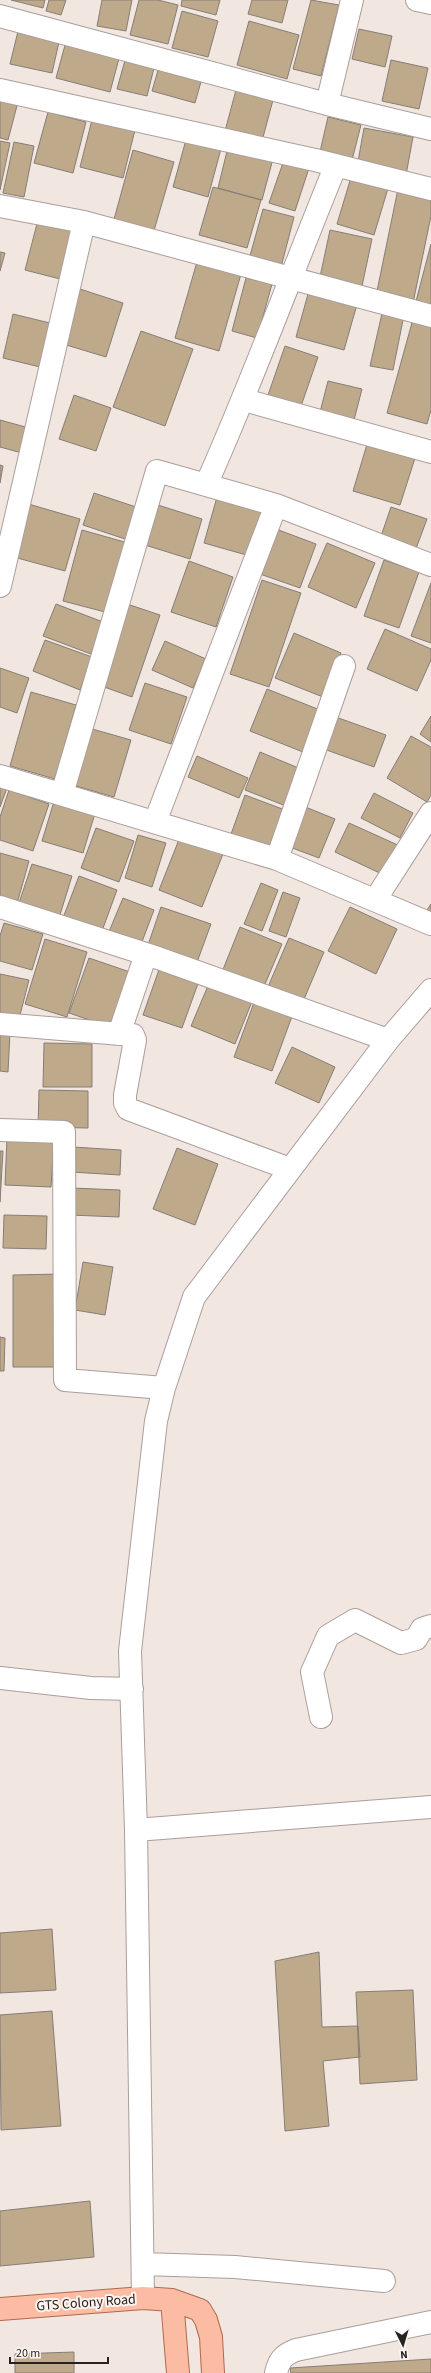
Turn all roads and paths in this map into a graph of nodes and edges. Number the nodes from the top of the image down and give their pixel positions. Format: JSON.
{"nodes":[{"id":1,"x":352,"y":0,"type":"edge"},
{"id":2,"x":417,"y":0,"type":"edge"},
{"id":3,"x":431,"y":3,"type":"edge"},
{"id":4,"x":0,"y":16,"type":"edge"},
{"id":5,"x":0,"y":90,"type":"edge"},
{"id":6,"x":327,"y":104,"type":"junction"},
{"id":7,"x":431,"y":129,"type":"edge"},
{"id":8,"x":336,"y":165,"type":"junction"},
{"id":9,"x":431,"y":189,"type":"edge"},
{"id":10,"x":0,"y":206,"type":"edge"},
{"id":11,"x":84,"y":222,"type":"junction"},
{"id":12,"x":290,"y":278,"type":"junction"},
{"id":13,"x":431,"y":316,"type":"edge"},
{"id":14,"x":244,"y":400,"type":"junction"},
{"id":15,"x":431,"y":452,"type":"edge"},
{"id":16,"x":206,"y":484,"type":"junction"},
{"id":17,"x":276,"y":505,"type":"junction"},
{"id":18,"x":431,"y":565,"type":"edge"},
{"id":19,"x":0,"y":586,"type":"edge"},
{"id":20,"x":344,"y":666,"type":"dead end"},
{"id":21,"x":0,"y":776,"type":"edge"},
{"id":22,"x":62,"y":794,"type":"junction"},
{"id":23,"x":431,"y":813,"type":"edge"},
{"id":24,"x":155,"y":822,"type":"junction"},
{"id":25,"x":277,"y":859,"type":"junction"},
{"id":26,"x":375,"y":900,"type":"junction"},
{"id":27,"x":0,"y":907,"type":"edge"},
{"id":28,"x":431,"y":924,"type":"edge"},
{"id":29,"x":146,"y":954,"type":"junction"},
{"id":30,"x":431,"y":990,"type":"edge"},
{"id":31,"x":0,"y":1024,"type":"edge"},
{"id":32,"x":119,"y":1034,"type":"junction"},
{"id":33,"x":388,"y":1040,"type":"junction"},
{"id":34,"x":0,"y":1130,"type":"edge"},
{"id":35,"x":290,"y":1170,"type":"junction"},
{"id":36,"x":164,"y":1388,"type":"junction"},
{"id":37,"x":431,"y":1626,"type":"edge"},
{"id":38,"x":0,"y":1678,"type":"edge"},
{"id":39,"x":132,"y":1689,"type":"junction"},
{"id":40,"x":322,"y":1717,"type":"dead end"},
{"id":41,"x":431,"y":1807,"type":"edge"},
{"id":42,"x":136,"y":1830,"type":"junction"},
{"id":43,"x":143,"y":2264,"type":"junction"},
{"id":44,"x":384,"y":2281,"type":"dead end"},
{"id":45,"x":143,"y":2298,"type":"junction"},
{"id":46,"x":172,"y":2300,"type":"junction"},
{"id":47,"x":0,"y":2309,"type":"edge"},
{"id":48,"x":431,"y":2322,"type":"edge"},
{"id":49,"x":178,"y":2373,"type":"edge"},
{"id":50,"x":213,"y":2373,"type":"edge"},
{"id":51,"x":276,"y":2373,"type":"edge"}],
"edges":[{"from":1,"to":6,"type":"street"},
{"from":2,"to":3,"type":"street"},
{"from":4,"to":6,"type":"street"},
{"from":5,"to":8,"type":"street"},
{"from":6,"to":7,"type":"street"},
{"from":8,"to":9,"type":"street"},
{"from":8,"to":12,"type":"street"},
{"from":10,"to":11,"type":"street"},
{"from":11,"to":12,"type":"street"},
{"from":11,"to":19,"type":"street"},
{"from":12,"to":13,"type":"street"},
{"from":12,"to":14,"type":"street"},
{"from":14,"to":15,"type":"street"},
{"from":14,"to":16,"type":"street"},
{"from":16,"to":17,"type":"street"},
{"from":16,"to":22,"type":"street"},
{"from":17,"to":18,"type":"street"},
{"from":17,"to":24,"type":"street"},
{"from":20,"to":25,"type":"street"},
{"from":21,"to":22,"type":"street"},
{"from":22,"to":24,"type":"street"},
{"from":23,"to":26,"type":"street"},
{"from":24,"to":25,"type":"street"},
{"from":25,"to":26,"type":"street"},
{"from":26,"to":28,"type":"street"},
{"from":27,"to":29,"type":"street"},
{"from":29,"to":32,"type":"street"},
{"from":29,"to":33,"type":"street"},
{"from":30,"to":33,"type":"street"},
{"from":31,"to":32,"type":"street"},
{"from":32,"to":35,"type":"street"},
{"from":33,"to":35,"type":"street"},
{"from":34,"to":36,"type":"street"},
{"from":35,"to":36,"type":"street"},
{"from":36,"to":39,"type":"street"},
{"from":37,"to":40,"type":"street"},
{"from":38,"to":39,"type":"street"},
{"from":39,"to":42,"type":"street"},
{"from":41,"to":42,"type":"street"},
{"from":42,"to":43,"type":"street"},
{"from":43,"to":44,"type":"street"},
{"from":43,"to":45,"type":"street"},
{"from":45,"to":46,"type":"main road","name":"GTS Colony Road"},
{"from":45,"to":47,"type":"main road","name":"GTS Colony Road"},
{"from":46,"to":49,"type":"main road"},
{"from":46,"to":50,"type":"main road","name":"GTS Colony Road"},
{"from":48,"to":51,"type":"street"}]}
